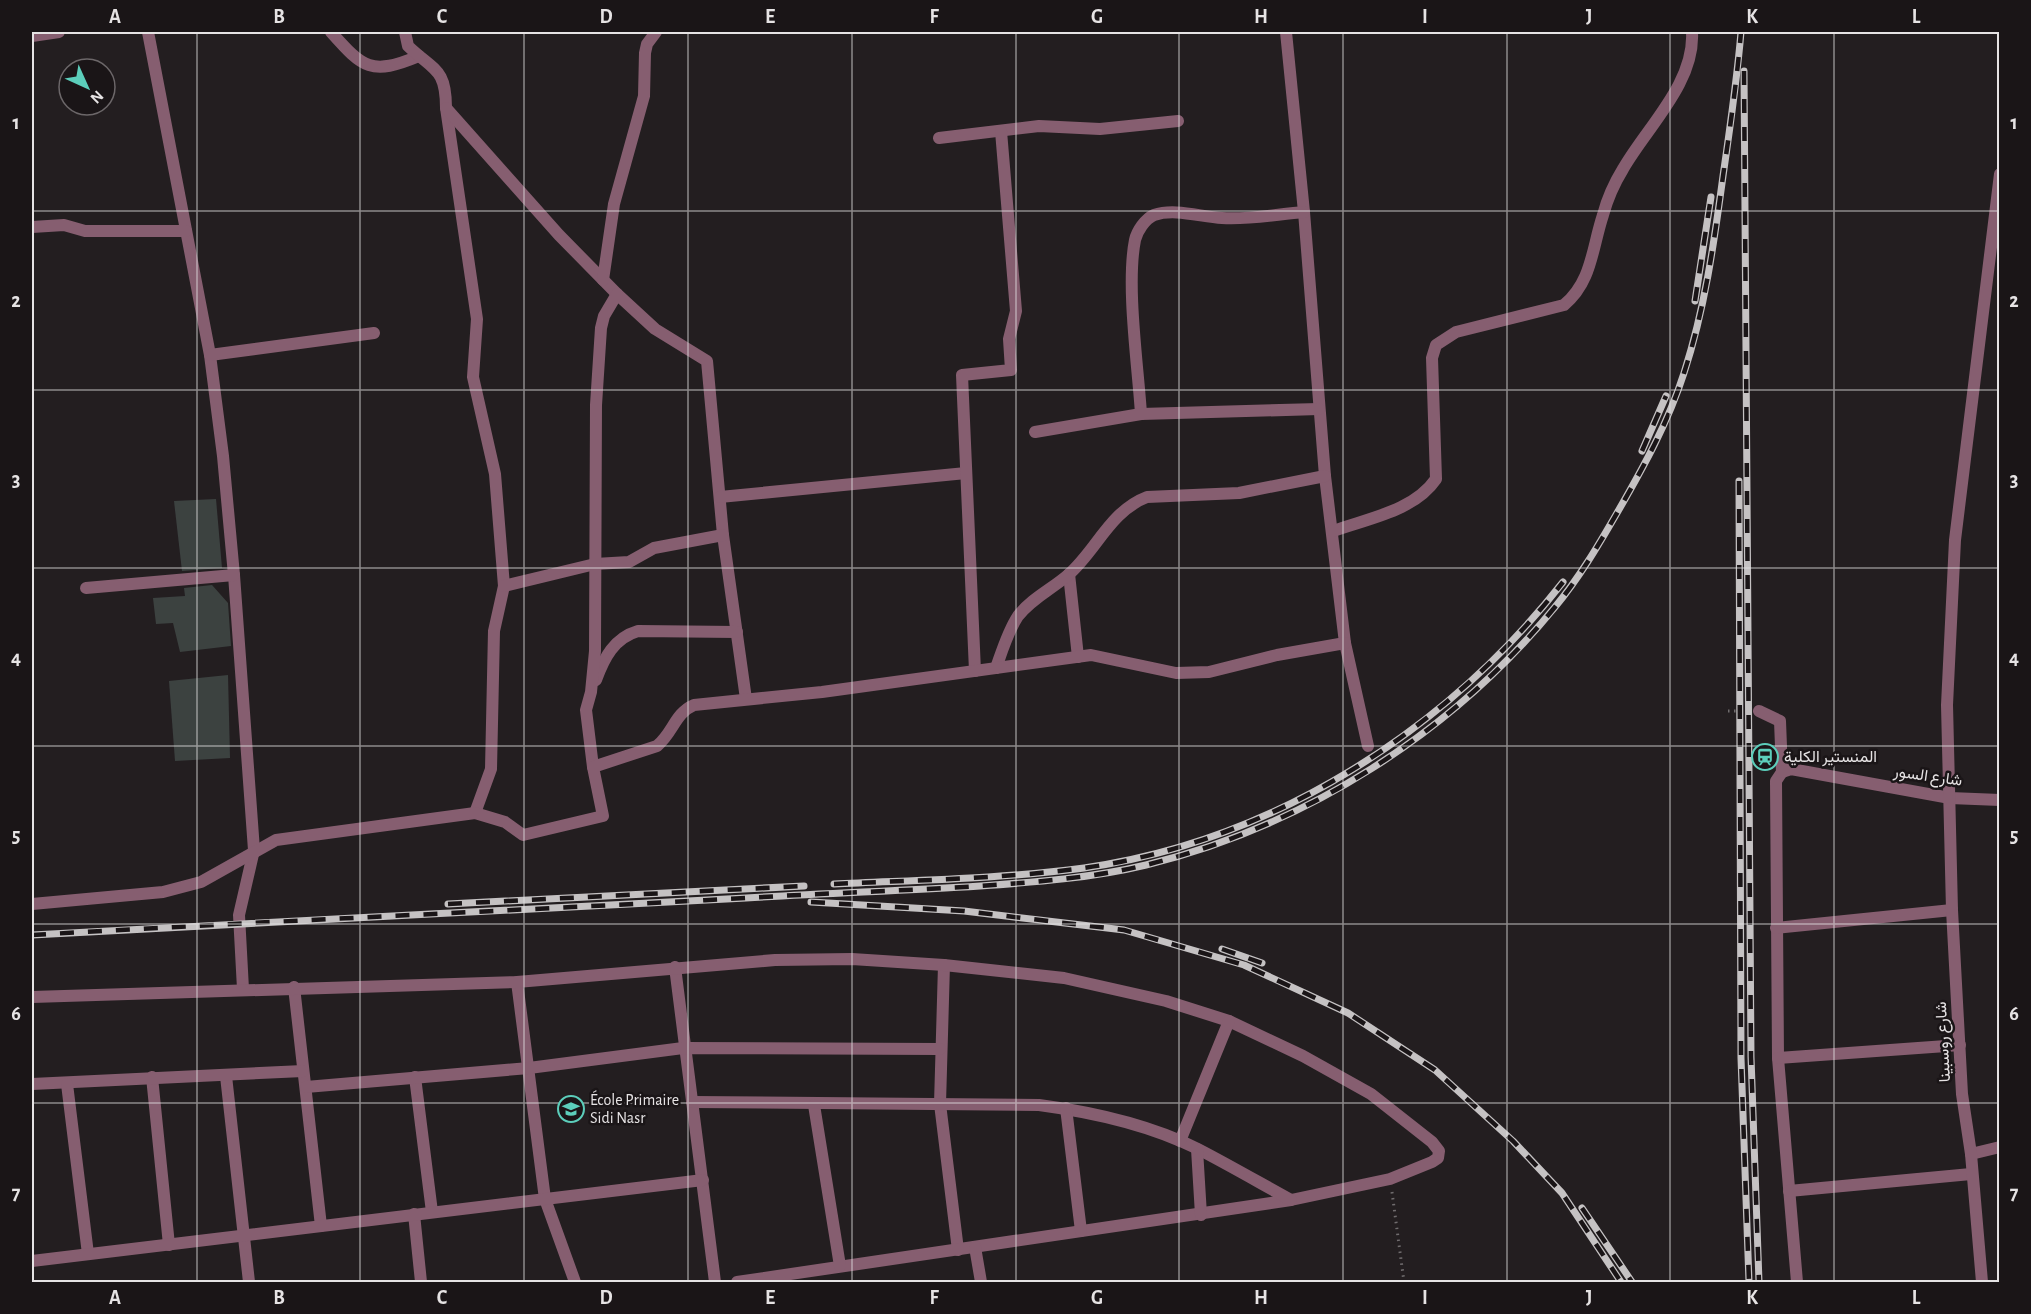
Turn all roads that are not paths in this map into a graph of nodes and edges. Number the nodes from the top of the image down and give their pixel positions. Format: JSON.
{"nodes":[{"id":1,"x":59,"y":32,"type":"edge"},
{"id":2,"x":148,"y":32,"type":"edge"},
{"id":3,"x":331,"y":32,"type":"edge"},
{"id":4,"x":405,"y":32,"type":"edge"},
{"id":5,"x":656,"y":32,"type":"edge"},
{"id":6,"x":1286,"y":32,"type":"edge"},
{"id":7,"x":1692,"y":32,"type":"edge"},
{"id":8,"x":32,"y":36,"type":"edge"},
{"id":9,"x":419,"y":56,"type":"junction"},
{"id":10,"x":447,"y":108,"type":"junction"},
{"id":11,"x":1178,"y":121,"type":"dead end"},
{"id":12,"x":1000,"y":131,"type":"junction"},
{"id":13,"x":939,"y":138,"type":"dead end"},
{"id":14,"x":2000,"y":174,"type":"edge"},
{"id":15,"x":1304,"y":212,"type":"junction"},
{"id":16,"x":32,"y":227,"type":"edge"},
{"id":17,"x":186,"y":231,"type":"junction"},
{"id":18,"x":603,"y":280,"type":"junction"},
{"id":19,"x":617,"y":294,"type":"junction"},
{"id":20,"x":374,"y":333,"type":"dead end"},
{"id":21,"x":210,"y":355,"type":"junction"},
{"id":22,"x":1319,"y":409,"type":"junction"},
{"id":23,"x":1141,"y":414,"type":"junction"},
{"id":24,"x":1035,"y":432,"type":"dead end"},
{"id":25,"x":966,"y":473,"type":"junction"},
{"id":26,"x":1325,"y":476,"type":"junction"},
{"id":27,"x":720,"y":497,"type":"junction"},
{"id":28,"x":1334,"y":531,"type":"junction"},
{"id":29,"x":723,"y":535,"type":"junction"},
{"id":30,"x":595,"y":564,"type":"junction"},
{"id":31,"x":234,"y":574,"type":"junction"},
{"id":32,"x":1069,"y":574,"type":"junction"},
{"id":33,"x":504,"y":586,"type":"junction"},
{"id":34,"x":86,"y":588,"type":"dead end"},
{"id":35,"x":737,"y":632,"type":"junction"},
{"id":36,"x":1345,"y":643,"type":"junction"},
{"id":37,"x":1078,"y":657,"type":"junction"},
{"id":38,"x":996,"y":668,"type":"junction"},
{"id":39,"x":975,"y":671,"type":"junction"},
{"id":40,"x":591,"y":692,"type":"junction"},
{"id":41,"x":746,"y":699,"type":"junction"},
{"id":42,"x":1759,"y":711,"type":"dead end"},
{"id":43,"x":1368,"y":746,"type":"dead end"},
{"id":44,"x":593,"y":767,"type":"junction"},
{"id":45,"x":1782,"y":772,"type":"junction"},
{"id":46,"x":1950,"y":798,"type":"junction"},
{"id":47,"x":2000,"y":800,"type":"edge"},
{"id":48,"x":475,"y":813,"type":"junction"},
{"id":49,"x":254,"y":850,"type":"junction"},
{"id":50,"x":32,"y":904,"type":"edge"},
{"id":51,"x":1952,"y":910,"type":"junction"},
{"id":52,"x":1776,"y":928,"type":"junction"},
{"id":53,"x":944,"y":965,"type":"junction"},
{"id":54,"x":675,"y":967,"type":"junction"},
{"id":55,"x":517,"y":981,"type":"junction"},
{"id":56,"x":294,"y":987,"type":"junction"},
{"id":57,"x":243,"y":989,"type":"junction"},
{"id":58,"x":32,"y":997,"type":"edge"},
{"id":59,"x":1229,"y":1022,"type":"junction"},
{"id":60,"x":1960,"y":1045,"type":"junction"},
{"id":61,"x":683,"y":1048,"type":"junction"},
{"id":62,"x":940,"y":1049,"type":"junction"},
{"id":63,"x":1778,"y":1058,"type":"junction"},
{"id":64,"x":529,"y":1068,"type":"junction"},
{"id":65,"x":303,"y":1071,"type":"junction"},
{"id":66,"x":226,"y":1076,"type":"junction"},
{"id":67,"x":152,"y":1077,"type":"junction"},
{"id":68,"x":415,"y":1077,"type":"junction"},
{"id":69,"x":32,"y":1084,"type":"edge"},
{"id":70,"x":67,"y":1084,"type":"junction"},
{"id":71,"x":306,"y":1087,"type":"junction"},
{"id":72,"x":692,"y":1102,"type":"junction"},
{"id":73,"x":940,"y":1104,"type":"junction"},
{"id":74,"x":814,"y":1105,"type":"junction"},
{"id":75,"x":1066,"y":1108,"type":"junction"},
{"id":76,"x":1180,"y":1142,"type":"junction"},
{"id":77,"x":2000,"y":1147,"type":"edge"},
{"id":78,"x":1197,"y":1149,"type":"junction"},
{"id":79,"x":1971,"y":1154,"type":"junction"},
{"id":80,"x":1971,"y":1174,"type":"junction"},
{"id":81,"x":704,"y":1180,"type":"junction"},
{"id":82,"x":1789,"y":1191,"type":"junction"},
{"id":83,"x":546,"y":1199,"type":"junction"},
{"id":84,"x":1291,"y":1200,"type":"junction"},
{"id":85,"x":432,"y":1212,"type":"junction"},
{"id":86,"x":414,"y":1214,"type":"junction"},
{"id":87,"x":1201,"y":1215,"type":"junction"},
{"id":88,"x":321,"y":1226,"type":"junction"},
{"id":89,"x":1082,"y":1231,"type":"junction"},
{"id":90,"x":243,"y":1237,"type":"junction"},
{"id":91,"x":169,"y":1245,"type":"junction"},
{"id":92,"x":975,"y":1247,"type":"junction"},
{"id":93,"x":958,"y":1250,"type":"junction"},
{"id":94,"x":88,"y":1254,"type":"junction"},
{"id":95,"x":32,"y":1261,"type":"edge"},
{"id":96,"x":840,"y":1266,"type":"junction"},
{"id":97,"x":249,"y":1282,"type":"edge"},
{"id":98,"x":421,"y":1282,"type":"edge"},
{"id":99,"x":575,"y":1282,"type":"edge"},
{"id":100,"x":715,"y":1282,"type":"edge"},
{"id":101,"x":737,"y":1282,"type":"edge"},
{"id":102,"x":981,"y":1282,"type":"edge"},
{"id":103,"x":1797,"y":1282,"type":"edge"},
{"id":104,"x":1982,"y":1282,"type":"edge"}],
"edges":[{"from":1,"to":8,"type":"street"},
{"from":2,"to":17,"type":"street"},
{"from":3,"to":9,"type":"street"},
{"from":4,"to":9,"type":"street"},
{"from":5,"to":18,"type":"street"},
{"from":6,"to":15,"type":"street"},
{"from":7,"to":28,"type":"street"},
{"from":9,"to":10,"type":"street"},
{"from":10,"to":18,"type":"street"},
{"from":10,"to":33,"type":"street"},
{"from":11,"to":12,"type":"street"},
{"from":12,"to":13,"type":"street"},
{"from":12,"to":25,"type":"street"},
{"from":14,"to":46,"type":"street","name":"شارع روسبينا"},
{"from":15,"to":22,"type":"street"},
{"from":15,"to":23,"type":"street"},
{"from":16,"to":17,"type":"street"},
{"from":17,"to":21,"type":"street"},
{"from":18,"to":19,"type":"street"},
{"from":19,"to":27,"type":"street"},
{"from":19,"to":30,"type":"street"},
{"from":20,"to":21,"type":"street"},
{"from":21,"to":31,"type":"street"},
{"from":22,"to":23,"type":"street"},
{"from":22,"to":26,"type":"street"},
{"from":23,"to":24,"type":"street"},
{"from":25,"to":27,"type":"street"},
{"from":25,"to":39,"type":"street"},
{"from":26,"to":28,"type":"street"},
{"from":26,"to":32,"type":"street"},
{"from":27,"to":29,"type":"street"},
{"from":28,"to":36,"type":"street"},
{"from":29,"to":30,"type":"street"},
{"from":29,"to":35,"type":"street"},
{"from":30,"to":33,"type":"street"},
{"from":30,"to":40,"type":"street"},
{"from":31,"to":34,"type":"street"},
{"from":31,"to":49,"type":"street"},
{"from":32,"to":37,"type":"street"},
{"from":32,"to":38,"type":"street"},
{"from":33,"to":48,"type":"street"},
{"from":35,"to":40,"type":"street"},
{"from":35,"to":41,"type":"street"},
{"from":36,"to":37,"type":"street"},
{"from":36,"to":43,"type":"street"},
{"from":37,"to":38,"type":"street"},
{"from":38,"to":39,"type":"street"},
{"from":39,"to":41,"type":"street"},
{"from":40,"to":44,"type":"street"},
{"from":41,"to":44,"type":"street"},
{"from":42,"to":45,"type":"street"},
{"from":44,"to":48,"type":"street"},
{"from":45,"to":46,"type":"street","name":"شارع السور"},
{"from":45,"to":52,"type":"street"},
{"from":46,"to":47,"type":"street","name":"شارع السور"},
{"from":46,"to":51,"type":"street","name":"شارع روسبينا"},
{"from":48,"to":49,"type":"street"},
{"from":49,"to":50,"type":"street"},
{"from":49,"to":57,"type":"street"},
{"from":51,"to":52,"type":"street"},
{"from":51,"to":60,"type":"street","name":"شارع روسبينا"},
{"from":52,"to":63,"type":"street"},
{"from":53,"to":54,"type":"street"},
{"from":53,"to":59,"type":"street"},
{"from":53,"to":62,"type":"street"},
{"from":54,"to":55,"type":"street"},
{"from":54,"to":61,"type":"street"},
{"from":55,"to":56,"type":"street"},
{"from":55,"to":64,"type":"street"},
{"from":56,"to":57,"type":"street"},
{"from":56,"to":65,"type":"street"},
{"from":57,"to":58,"type":"street"},
{"from":59,"to":76,"type":"street"},
{"from":59,"to":84,"type":"street"},
{"from":60,"to":63,"type":"street"},
{"from":60,"to":79,"type":"street","name":"شارع روسبينا"},
{"from":61,"to":62,"type":"street"},
{"from":61,"to":64,"type":"street"},
{"from":61,"to":72,"type":"street"},
{"from":62,"to":73,"type":"street"},
{"from":63,"to":82,"type":"street"},
{"from":64,"to":68,"type":"street"},
{"from":64,"to":83,"type":"street"},
{"from":65,"to":66,"type":"street"},
{"from":65,"to":71,"type":"street"},
{"from":66,"to":67,"type":"street"},
{"from":66,"to":90,"type":"street"},
{"from":67,"to":70,"type":"street"},
{"from":67,"to":91,"type":"street"},
{"from":68,"to":71,"type":"street"},
{"from":68,"to":85,"type":"street"},
{"from":69,"to":70,"type":"street"},
{"from":70,"to":94,"type":"street"},
{"from":71,"to":88,"type":"street"},
{"from":72,"to":74,"type":"street"},
{"from":72,"to":81,"type":"street"},
{"from":73,"to":74,"type":"street"},
{"from":73,"to":75,"type":"street"},
{"from":73,"to":93,"type":"street"},
{"from":74,"to":96,"type":"street"},
{"from":75,"to":76,"type":"street"},
{"from":75,"to":89,"type":"street"},
{"from":76,"to":78,"type":"street"},
{"from":77,"to":79,"type":"street"},
{"from":78,"to":84,"type":"street"},
{"from":78,"to":87,"type":"street"},
{"from":79,"to":80,"type":"street","name":"شارع روسبينا"},
{"from":80,"to":82,"type":"street"},
{"from":80,"to":104,"type":"street","name":"شارع روسبينا"},
{"from":81,"to":83,"type":"street"},
{"from":81,"to":100,"type":"street"},
{"from":82,"to":103,"type":"street"},
{"from":83,"to":85,"type":"street"},
{"from":83,"to":99,"type":"street"},
{"from":84,"to":87,"type":"street"},
{"from":85,"to":86,"type":"street"},
{"from":86,"to":88,"type":"street"},
{"from":86,"to":98,"type":"street"},
{"from":87,"to":89,"type":"street"},
{"from":88,"to":90,"type":"street"},
{"from":89,"to":92,"type":"street"},
{"from":90,"to":91,"type":"street"},
{"from":90,"to":97,"type":"street"},
{"from":91,"to":94,"type":"street"},
{"from":92,"to":93,"type":"street"},
{"from":92,"to":102,"type":"street"},
{"from":93,"to":96,"type":"street"},
{"from":94,"to":95,"type":"street"},
{"from":96,"to":101,"type":"street"}]}
